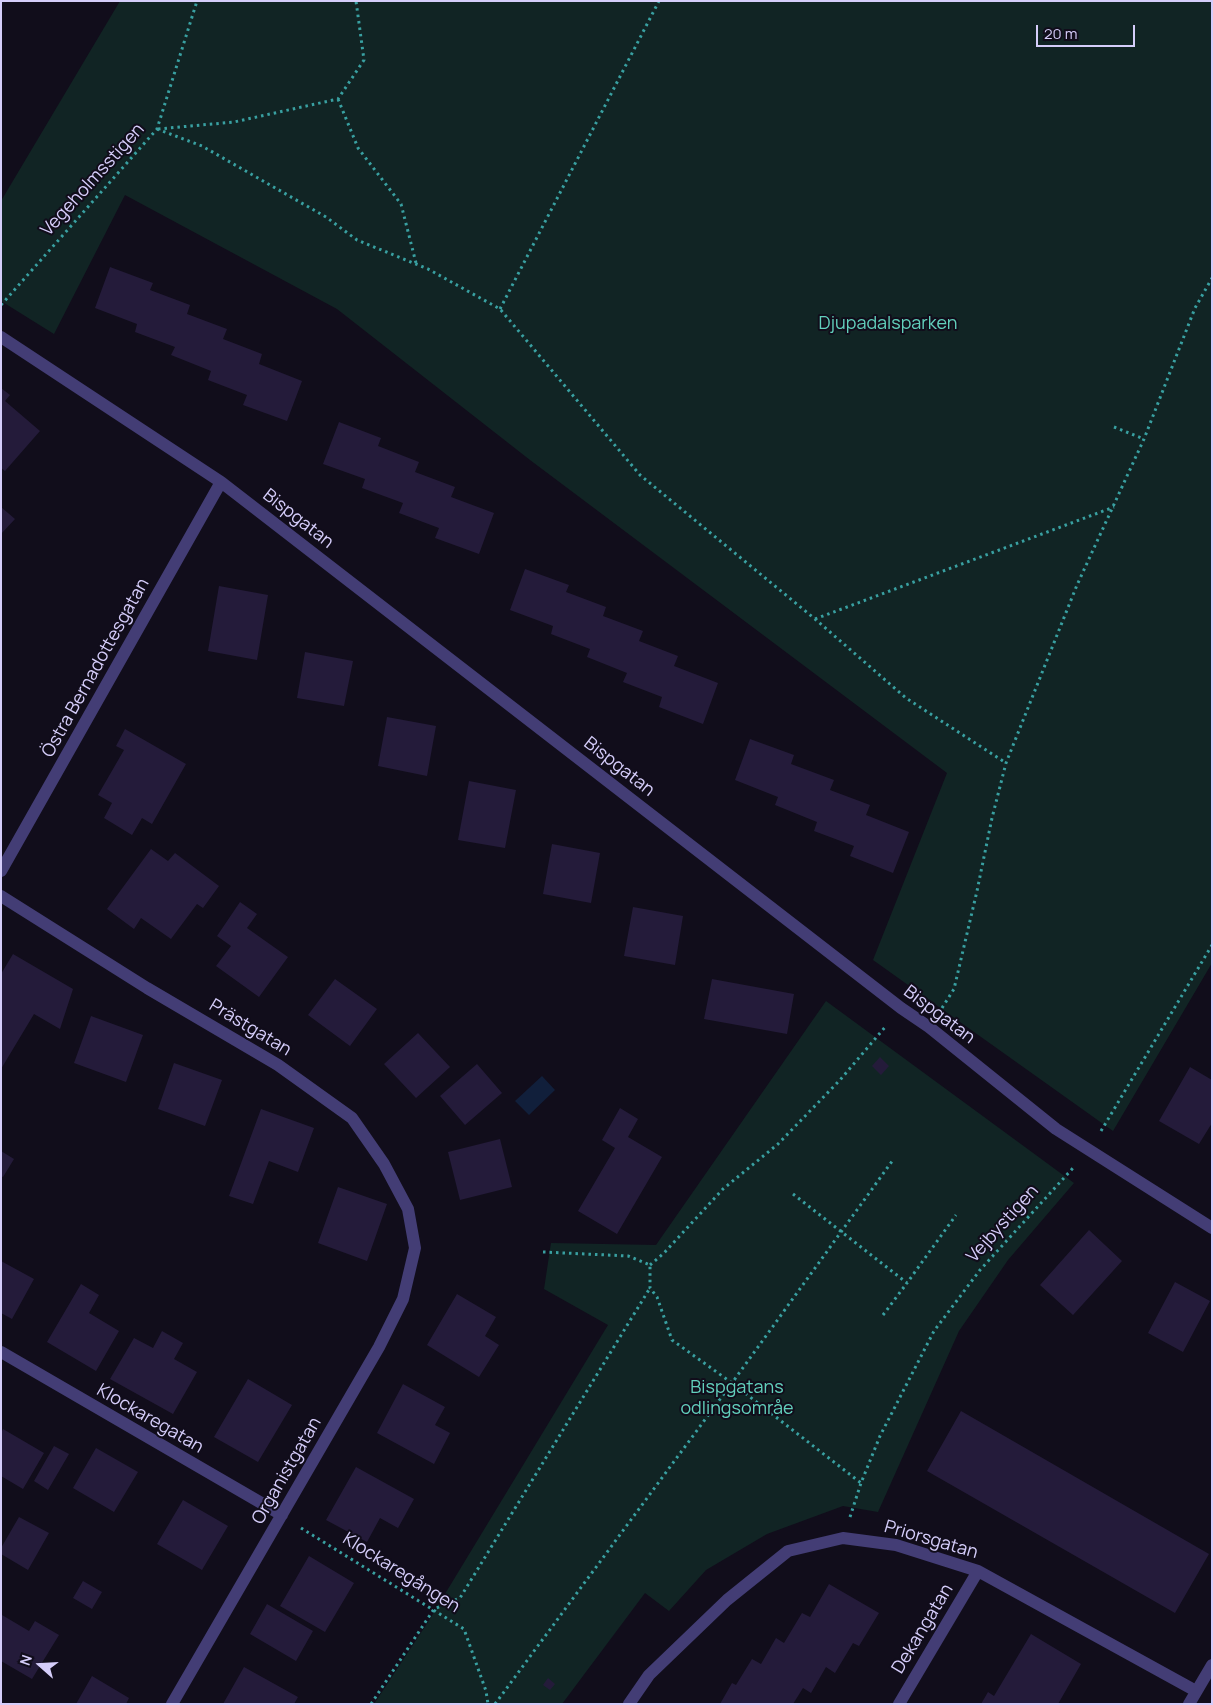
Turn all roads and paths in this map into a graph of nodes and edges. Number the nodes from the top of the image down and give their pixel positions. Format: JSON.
{"nodes":[{"id":1,"x":197,"y":1,"type":"edge"},
{"id":2,"x":356,"y":1,"type":"edge"},
{"id":3,"x":659,"y":1,"type":"edge"},
{"id":4,"x":338,"y":99,"type":"junction"},
{"id":5,"x":157,"y":129,"type":"junction"},
{"id":6,"x":416,"y":264,"type":"junction"},
{"id":7,"x":1212,"y":278,"type":"edge"},
{"id":8,"x":1,"y":305,"type":"edge"},
{"id":9,"x":500,"y":309,"type":"junction"},
{"id":10,"x":1,"y":337,"type":"edge"},
{"id":11,"x":1114,"y":427,"type":"dead end"},
{"id":12,"x":1144,"y":440,"type":"junction"},
{"id":13,"x":221,"y":482,"type":"junction"},
{"id":14,"x":1114,"y":506,"type":"junction"},
{"id":15,"x":815,"y":619,"type":"junction"},
{"id":16,"x":1006,"y":763,"type":"junction"},
{"id":17,"x":1,"y":871,"type":"edge"},
{"id":18,"x":1,"y":896,"type":"edge"},
{"id":19,"x":1212,"y":945,"type":"edge"},
{"id":20,"x":901,"y":1008,"type":"junction"},
{"id":21,"x":928,"y":1027,"type":"junction"},
{"id":22,"x":1089,"y":1151,"type":"junction"},
{"id":23,"x":893,"y":1160,"type":"dead end"},
{"id":24,"x":793,"y":1194,"type":"dead end"},
{"id":25,"x":956,"y":1215,"type":"dead end"},
{"id":26,"x":1212,"y":1228,"type":"edge"},
{"id":27,"x":840,"y":1233,"type":"junction"},
{"id":28,"x":415,"y":1248,"type":"joint"},
{"id":29,"x":543,"y":1252,"type":"dead end"},
{"id":30,"x":650,"y":1265,"type":"junction"},
{"id":31,"x":906,"y":1283,"type":"junction"},
{"id":32,"x":650,"y":1288,"type":"junction"},
{"id":33,"x":883,"y":1315,"type":"dead end"},
{"id":34,"x":1,"y":1352,"type":"edge"},
{"id":35,"x":732,"y":1383,"type":"junction"},
{"id":36,"x":861,"y":1483,"type":"junction"},
{"id":37,"x":282,"y":1515,"type":"junction"},
{"id":38,"x":843,"y":1538,"type":"junction"},
{"id":39,"x":978,"y":1571,"type":"junction"},
{"id":40,"x":434,"y":1609,"type":"junction"},
{"id":41,"x":1212,"y":1665,"type":"edge"},
{"id":42,"x":1196,"y":1692,"type":"junction"},
{"id":43,"x":172,"y":1704,"type":"edge"},
{"id":44,"x":371,"y":1704,"type":"edge"},
{"id":45,"x":488,"y":1704,"type":"edge"},
{"id":46,"x":495,"y":1704,"type":"edge"},
{"id":47,"x":629,"y":1704,"type":"edge"},
{"id":48,"x":899,"y":1704,"type":"edge"},
{"id":49,"x":1189,"y":1704,"type":"edge"}],
"edges":[{"from":1,"to":5,"type":"path","name":"Vegeholmsstigen"},
{"from":2,"to":4,"type":"path"},
{"from":3,"to":9,"type":"path"},
{"from":4,"to":5,"type":"path"},
{"from":4,"to":6,"type":"path"},
{"from":5,"to":6,"type":"path"},
{"from":5,"to":8,"type":"path","name":"Vegeholmsstigen"},
{"from":6,"to":9,"type":"path"},
{"from":7,"to":12,"type":"path"},
{"from":9,"to":15,"type":"path"},
{"from":10,"to":13,"type":"street","name":"Bispgatan"},
{"from":11,"to":12,"type":"path"},
{"from":12,"to":14,"type":"path"},
{"from":13,"to":17,"type":"street","name":"Östra Bernadottesgatan"},
{"from":13,"to":20,"type":"street","name":"Bispgatan"},
{"from":14,"to":15,"type":"path"},
{"from":14,"to":16,"type":"path"},
{"from":15,"to":16,"type":"path"},
{"from":16,"to":21,"type":"path"},
{"from":18,"to":28,"type":"street","name":"Prästgatan"},
{"from":19,"to":22,"type":"path","name":"Vejbystigen"},
{"from":20,"to":21,"type":"street","name":"Bispgatan"},
{"from":20,"to":30,"type":"path"},
{"from":21,"to":22,"type":"street","name":"Bispgatan"},
{"from":22,"to":26,"type":"street","name":"Bispgatan"},
{"from":22,"to":36,"type":"path","name":"Vejbystigen"},
{"from":23,"to":27,"type":"path"},
{"from":24,"to":27,"type":"path"},
{"from":25,"to":31,"type":"path"},
{"from":27,"to":31,"type":"path"},
{"from":27,"to":35,"type":"path"},
{"from":28,"to":37,"type":"street","name":"Organistgatan"},
{"from":29,"to":30,"type":"path"},
{"from":30,"to":32,"type":"path"},
{"from":31,"to":33,"type":"path"},
{"from":32,"to":35,"type":"path"},
{"from":32,"to":40,"type":"path"},
{"from":34,"to":37,"type":"street","name":"Klockaregatan"},
{"from":35,"to":36,"type":"path"},
{"from":35,"to":46,"type":"path"},
{"from":36,"to":38,"type":"path","name":"Vejbystigen"},
{"from":37,"to":40,"type":"path","name":"Klockaregången"},
{"from":37,"to":43,"type":"street","name":"Organistgatan"},
{"from":38,"to":39,"type":"street","name":"Priorsgatan"},
{"from":38,"to":47,"type":"street","name":"Priorsgatan"},
{"from":39,"to":42,"type":"street","name":"Priorsgatan"},
{"from":39,"to":48,"type":"street","name":"Dekangatan"},
{"from":40,"to":44,"type":"path"},
{"from":40,"to":45,"type":"path","name":"Klockaregången"},
{"from":41,"to":42,"type":"street"},
{"from":42,"to":49,"type":"street"}]}
